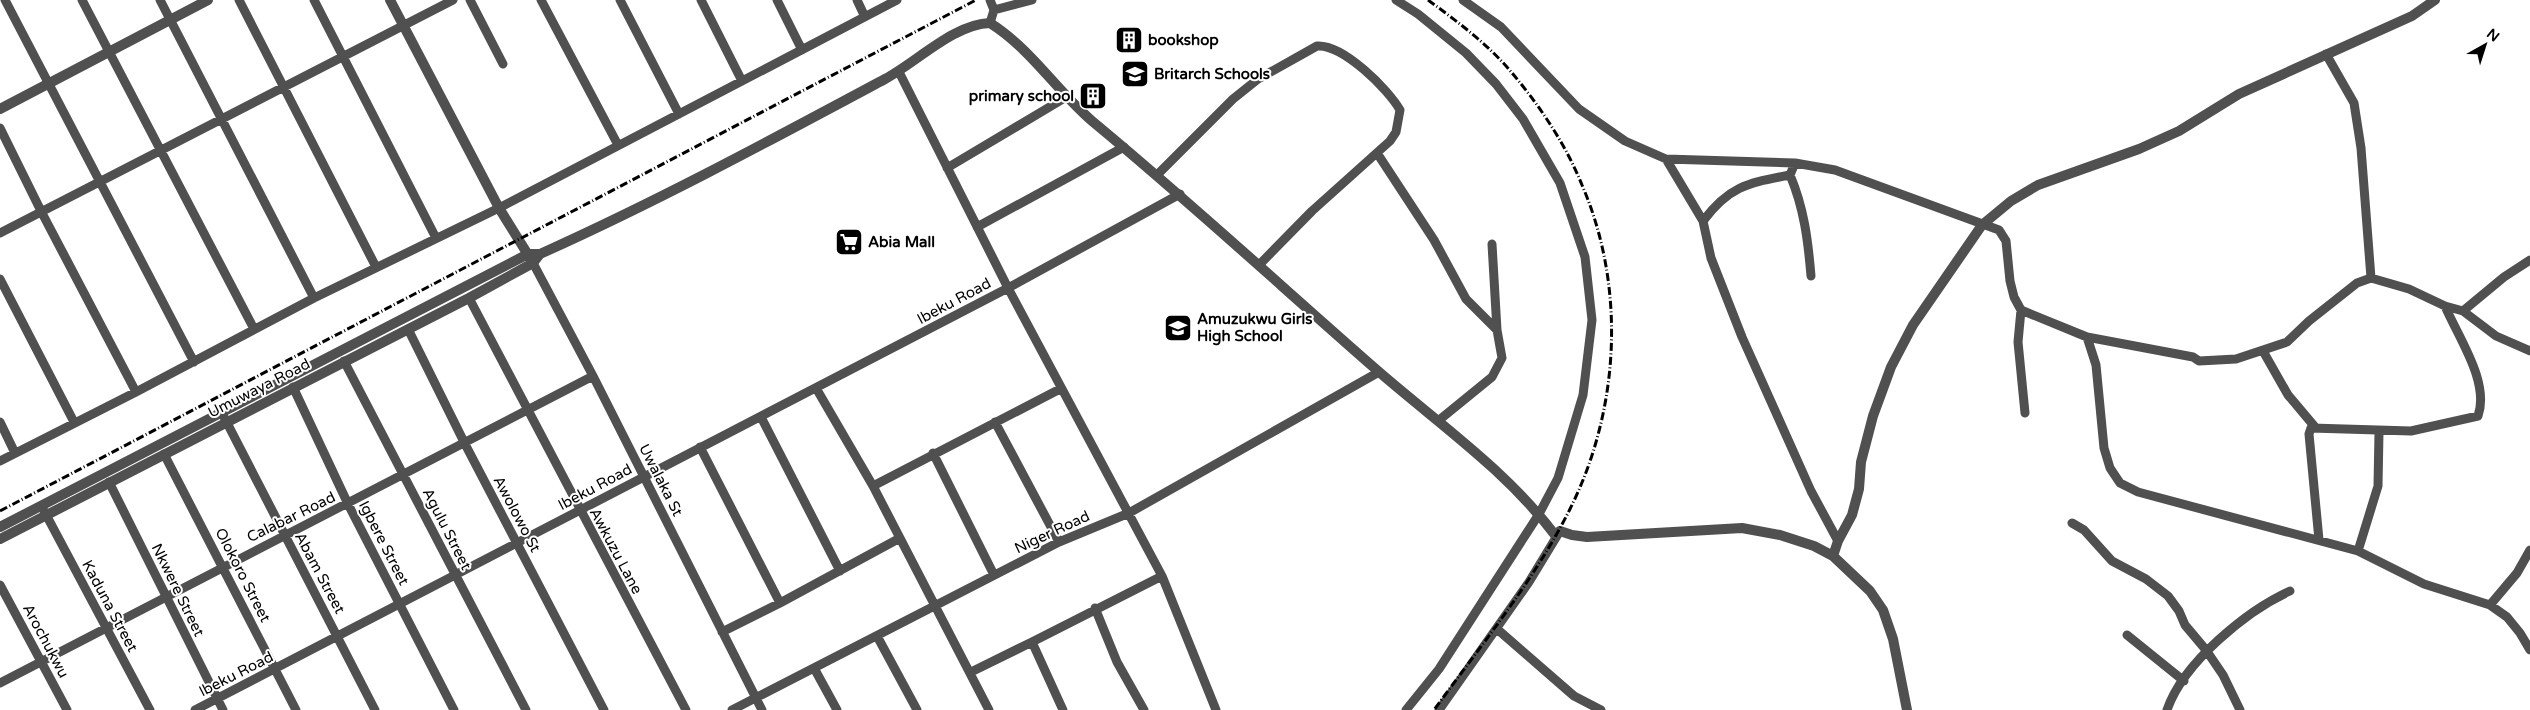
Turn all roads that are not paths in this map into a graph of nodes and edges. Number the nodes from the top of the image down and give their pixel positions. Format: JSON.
{"nodes":[{"id":1,"x":4,"y":0,"type":"edge"},
{"id":2,"x":82,"y":0,"type":"edge"},
{"id":3,"x":160,"y":0,"type":"edge"},
{"id":4,"x":208,"y":0,"type":"edge"},
{"id":5,"x":238,"y":0,"type":"edge"},
{"id":6,"x":314,"y":0,"type":"edge"},
{"id":7,"x":390,"y":0,"type":"edge"},
{"id":8,"x":453,"y":0,"type":"edge"},
{"id":9,"x":470,"y":0,"type":"edge"},
{"id":10,"x":541,"y":0,"type":"edge"},
{"id":11,"x":620,"y":0,"type":"edge"},
{"id":12,"x":701,"y":0,"type":"edge"},
{"id":13,"x":777,"y":0,"type":"edge"},
{"id":14,"x":857,"y":0,"type":"edge"},
{"id":15,"x":896,"y":0,"type":"edge"},
{"id":16,"x":990,"y":0,"type":"edge"},
{"id":17,"x":1032,"y":0,"type":"edge"},
{"id":18,"x":1396,"y":0,"type":"edge"},
{"id":19,"x":1463,"y":0,"type":"edge"},
{"id":20,"x":2435,"y":0,"type":"edge"},
{"id":21,"x":994,"y":10,"type":"junction"},
{"id":22,"x":865,"y":17,"type":"junction"},
{"id":23,"x":170,"y":20,"type":"junction"},
{"id":24,"x":990,"y":23,"type":"junction"},
{"id":25,"x":405,"y":26,"type":"junction"},
{"id":26,"x":802,"y":50,"type":"junction"},
{"id":27,"x":109,"y":52,"type":"junction"},
{"id":28,"x":2326,"y":54,"type":"junction"},
{"id":29,"x":344,"y":57,"type":"junction"},
{"id":30,"x":503,"y":64,"type":"dead end"},
{"id":31,"x":899,"y":72,"type":"junction"},
{"id":32,"x":742,"y":81,"type":"junction"},
{"id":33,"x":48,"y":84,"type":"junction"},
{"id":34,"x":283,"y":88,"type":"junction"},
{"id":35,"x":1068,"y":96,"type":"junction"},
{"id":36,"x":0,"y":108,"type":"edge"},
{"id":37,"x":678,"y":114,"type":"junction"},
{"id":38,"x":222,"y":119,"type":"junction"},
{"id":39,"x":0,"y":128,"type":"edge"},
{"id":40,"x":618,"y":145,"type":"junction"},
{"id":41,"x":1124,"y":147,"type":"junction"},
{"id":42,"x":160,"y":150,"type":"junction"},
{"id":43,"x":1377,"y":153,"type":"junction"},
{"id":44,"x":1666,"y":159,"type":"junction"},
{"id":45,"x":1795,"y":163,"type":"junction"},
{"id":46,"x":947,"y":168,"type":"junction"},
{"id":47,"x":1790,"y":175,"type":"junction"},
{"id":48,"x":1157,"y":176,"type":"junction"},
{"id":49,"x":101,"y":182,"type":"junction"},
{"id":50,"x":1180,"y":194,"type":"junction"},
{"id":51,"x":499,"y":208,"type":"junction"},
{"id":52,"x":42,"y":213,"type":"junction"},
{"id":53,"x":1703,"y":221,"type":"junction"},
{"id":54,"x":1982,"y":225,"type":"junction"},
{"id":55,"x":977,"y":227,"type":"junction"},
{"id":56,"x":0,"y":233,"type":"edge"},
{"id":57,"x":436,"y":238,"type":"junction"},
{"id":58,"x":1492,"y":244,"type":"dead end"},
{"id":59,"x":528,"y":254,"type":"junction"},
{"id":60,"x":540,"y":254,"type":"junction"},
{"id":61,"x":2530,"y":260,"type":"edge"},
{"id":62,"x":532,"y":263,"type":"junction"},
{"id":63,"x":1259,"y":265,"type":"junction"},
{"id":64,"x":376,"y":267,"type":"junction"},
{"id":65,"x":1811,"y":276,"type":"dead end"},
{"id":66,"x":2371,"y":278,"type":"junction"},
{"id":67,"x":0,"y":279,"type":"edge"},
{"id":68,"x":1008,"y":288,"type":"junction"},
{"id":69,"x":314,"y":298,"type":"junction"},
{"id":70,"x":469,"y":298,"type":"junction"},
{"id":71,"x":2445,"y":306,"type":"junction"},
{"id":72,"x":2021,"y":310,"type":"junction"},
{"id":73,"x":2463,"y":311,"type":"junction"},
{"id":74,"x":254,"y":329,"type":"junction"},
{"id":75,"x":408,"y":329,"type":"junction"},
{"id":76,"x":1498,"y":330,"type":"junction"},
{"id":77,"x":2087,"y":337,"type":"junction"},
{"id":78,"x":2263,"y":351,"type":"junction"},
{"id":79,"x":2530,"y":352,"type":"edge"},
{"id":80,"x":344,"y":361,"type":"junction"},
{"id":81,"x":194,"y":362,"type":"junction"},
{"id":82,"x":1380,"y":372,"type":"junction"},
{"id":83,"x":593,"y":376,"type":"junction"},
{"id":84,"x":293,"y":388,"type":"junction"},
{"id":85,"x":816,"y":388,"type":"junction"},
{"id":86,"x":1060,"y":389,"type":"junction"},
{"id":87,"x":136,"y":392,"type":"junction"},
{"id":88,"x":529,"y":408,"type":"junction"},
{"id":89,"x":221,"y":412,"type":"junction"},
{"id":90,"x":2025,"y":413,"type":"dead end"},
{"id":91,"x":761,"y":417,"type":"junction"},
{"id":92,"x":1438,"y":421,"type":"junction"},
{"id":93,"x":0,"y":422,"type":"edge"},
{"id":94,"x":74,"y":422,"type":"junction"},
{"id":95,"x":227,"y":422,"type":"junction"},
{"id":96,"x":995,"y":422,"type":"junction"},
{"id":97,"x":2315,"y":427,"type":"junction"},
{"id":98,"x":2379,"y":432,"type":"junction"},
{"id":99,"x":465,"y":444,"type":"junction"},
{"id":100,"x":700,"y":447,"type":"junction"},
{"id":101,"x":15,"y":453,"type":"junction"},
{"id":102,"x":933,"y":453,"type":"junction"},
{"id":103,"x":164,"y":454,"type":"junction"},
{"id":104,"x":0,"y":461,"type":"edge"},
{"id":105,"x":405,"y":475,"type":"junction"},
{"id":106,"x":644,"y":476,"type":"junction"},
{"id":107,"x":109,"y":482,"type":"junction"},
{"id":108,"x":873,"y":486,"type":"junction"},
{"id":109,"x":348,"y":504,"type":"junction"},
{"id":110,"x":44,"y":510,"type":"junction"},
{"id":111,"x":580,"y":512,"type":"junction"},
{"id":112,"x":1128,"y":513,"type":"junction"},
{"id":113,"x":1539,"y":514,"type":"junction"},
{"id":114,"x":2072,"y":523,"type":"dead end"},
{"id":115,"x":0,"y":527,"type":"edge"},
{"id":116,"x":1560,"y":531,"type":"junction"},
{"id":117,"x":285,"y":535,"type":"junction"},
{"id":118,"x":900,"y":538,"type":"junction"},
{"id":119,"x":0,"y":539,"type":"edge"},
{"id":120,"x":2319,"y":540,"type":"junction"},
{"id":121,"x":1838,"y":541,"type":"junction"},
{"id":122,"x":1060,"y":542,"type":"junction"},
{"id":123,"x":517,"y":544,"type":"junction"},
{"id":124,"x":2530,"y":550,"type":"edge"},
{"id":125,"x":2358,"y":551,"type":"junction"},
{"id":126,"x":1833,"y":556,"type":"junction"},
{"id":127,"x":223,"y":566,"type":"junction"},
{"id":128,"x":840,"y":571,"type":"junction"},
{"id":129,"x":994,"y":575,"type":"junction"},
{"id":130,"x":455,"y":576,"type":"junction"},
{"id":131,"x":1162,"y":576,"type":"junction"},
{"id":132,"x":0,"y":585,"type":"edge"},
{"id":133,"x":2290,"y":591,"type":"dead end"},
{"id":134,"x":166,"y":597,"type":"junction"},
{"id":135,"x":780,"y":604,"type":"junction"},
{"id":136,"x":400,"y":605,"type":"junction"},
{"id":137,"x":2490,"y":605,"type":"junction"},
{"id":138,"x":933,"y":606,"type":"junction"},
{"id":139,"x":1095,"y":608,"type":"junction"},
{"id":140,"x":107,"y":628,"type":"junction"},
{"id":141,"x":1497,"y":629,"type":"junction"},
{"id":142,"x":722,"y":632,"type":"junction"},
{"id":143,"x":2127,"y":635,"type":"dead end"},
{"id":144,"x":338,"y":636,"type":"junction"},
{"id":145,"x":877,"y":636,"type":"junction"},
{"id":146,"x":1032,"y":642,"type":"junction"},
{"id":147,"x":2206,"y":650,"type":"junction"},
{"id":148,"x":2530,"y":650,"type":"edge"},
{"id":149,"x":41,"y":662,"type":"junction"},
{"id":150,"x":814,"y":668,"type":"junction"},
{"id":151,"x":275,"y":669,"type":"junction"},
{"id":152,"x":971,"y":672,"type":"junction"},
{"id":153,"x":2184,"y":681,"type":"junction"},
{"id":154,"x":0,"y":683,"type":"edge"},
{"id":155,"x":756,"y":698,"type":"junction"},
{"id":156,"x":217,"y":699,"type":"junction"},
{"id":157,"x":67,"y":710,"type":"edge"},
{"id":158,"x":150,"y":710,"type":"edge"},
{"id":159,"x":195,"y":710,"type":"edge"},
{"id":160,"x":223,"y":710,"type":"edge"},
{"id":161,"x":296,"y":710,"type":"edge"},
{"id":162,"x":375,"y":710,"type":"edge"},
{"id":163,"x":454,"y":710,"type":"edge"},
{"id":164,"x":526,"y":710,"type":"edge"},
{"id":165,"x":604,"y":710,"type":"edge"},
{"id":166,"x":686,"y":710,"type":"edge"},
{"id":167,"x":732,"y":710,"type":"edge"},
{"id":168,"x":762,"y":710,"type":"edge"},
{"id":169,"x":837,"y":710,"type":"edge"},
{"id":170,"x":917,"y":710,"type":"edge"},
{"id":171,"x":989,"y":710,"type":"edge"},
{"id":172,"x":1063,"y":710,"type":"edge"},
{"id":173,"x":1144,"y":710,"type":"edge"},
{"id":174,"x":1216,"y":710,"type":"edge"},
{"id":175,"x":1406,"y":710,"type":"edge"},
{"id":176,"x":1439,"y":710,"type":"edge"},
{"id":177,"x":1601,"y":710,"type":"edge"},
{"id":178,"x":1907,"y":710,"type":"edge"},
{"id":179,"x":2167,"y":710,"type":"edge"},
{"id":180,"x":2240,"y":710,"type":"edge"}],
"edges":[{"from":1,"to":33,"type":"street"},
{"from":2,"to":27,"type":"street"},
{"from":3,"to":23,"type":"street"},
{"from":4,"to":23,"type":"street"},
{"from":5,"to":34,"type":"street"},
{"from":6,"to":29,"type":"street"},
{"from":7,"to":25,"type":"street"},
{"from":8,"to":25,"type":"street"},
{"from":9,"to":30,"type":"street"},
{"from":10,"to":40,"type":"street"},
{"from":11,"to":37,"type":"street"},
{"from":12,"to":32,"type":"street"},
{"from":13,"to":26,"type":"street"},
{"from":14,"to":22,"type":"street"},
{"from":15,"to":22,"type":"street"},
{"from":16,"to":21,"type":"street"},
{"from":17,"to":21,"type":"street"},
{"from":18,"to":113,"type":"street"},
{"from":19,"to":44,"type":"street"},
{"from":20,"to":28,"type":"street"},
{"from":21,"to":24,"type":"street"},
{"from":22,"to":26,"type":"street"},
{"from":23,"to":27,"type":"street"},
{"from":23,"to":38,"type":"street"},
{"from":24,"to":31,"type":"street"},
{"from":24,"to":35,"type":"street"},
{"from":25,"to":29,"type":"street"},
{"from":25,"to":51,"type":"street"},
{"from":26,"to":32,"type":"street"},
{"from":27,"to":33,"type":"street"},
{"from":27,"to":42,"type":"street"},
{"from":28,"to":54,"type":"street"},
{"from":28,"to":66,"type":"street"},
{"from":29,"to":34,"type":"street"},
{"from":29,"to":57,"type":"street"},
{"from":31,"to":46,"type":"street"},
{"from":31,"to":60,"type":"street"},
{"from":32,"to":37,"type":"street"},
{"from":33,"to":36,"type":"street"},
{"from":33,"to":49,"type":"street"},
{"from":34,"to":38,"type":"street"},
{"from":34,"to":64,"type":"street"},
{"from":35,"to":41,"type":"street"},
{"from":35,"to":46,"type":"street"},
{"from":37,"to":40,"type":"street"},
{"from":38,"to":42,"type":"street"},
{"from":38,"to":69,"type":"street"},
{"from":39,"to":52,"type":"street"},
{"from":40,"to":51,"type":"street"},
{"from":41,"to":48,"type":"street"},
{"from":41,"to":55,"type":"street"},
{"from":42,"to":49,"type":"street"},
{"from":42,"to":74,"type":"street"},
{"from":43,"to":48,"type":"street"},
{"from":43,"to":63,"type":"street"},
{"from":43,"to":76,"type":"street"},
{"from":44,"to":45,"type":"street"},
{"from":44,"to":53,"type":"street"},
{"from":45,"to":47,"type":"street"},
{"from":45,"to":54,"type":"street"},
{"from":46,"to":55,"type":"street"},
{"from":47,"to":53,"type":"street"},
{"from":47,"to":65,"type":"street"},
{"from":48,"to":50,"type":"street"},
{"from":49,"to":52,"type":"street"},
{"from":49,"to":81,"type":"street"},
{"from":50,"to":63,"type":"street"},
{"from":50,"to":68,"type":"street","name":"Ibeku Road"},
{"from":51,"to":57,"type":"street"},
{"from":51,"to":59,"type":"street"},
{"from":52,"to":56,"type":"street"},
{"from":52,"to":87,"type":"street"},
{"from":53,"to":121,"type":"street"},
{"from":54,"to":72,"type":"street"},
{"from":54,"to":121,"type":"street"},
{"from":55,"to":68,"type":"street"},
{"from":57,"to":64,"type":"street"},
{"from":58,"to":76,"type":"street"},
{"from":59,"to":60,"type":"street"},
{"from":59,"to":62,"type":"street"},
{"from":59,"to":89,"type":"street","name":"Umuwaya Road"},
{"from":60,"to":62,"type":"street","name":"Umuwaya Road"},
{"from":61,"to":73,"type":"street"},
{"from":62,"to":70,"type":"street","name":"Umuwaya Road"},
{"from":62,"to":83,"type":"street","name":"Uwalaka St"},
{"from":63,"to":82,"type":"street"},
{"from":64,"to":69,"type":"street"},
{"from":66,"to":71,"type":"street"},
{"from":66,"to":78,"type":"street"},
{"from":67,"to":94,"type":"street"},
{"from":68,"to":85,"type":"street","name":"Ibeku Road"},
{"from":68,"to":86,"type":"street"},
{"from":69,"to":74,"type":"street"},
{"from":70,"to":75,"type":"street","name":"Umuwaya Road"},
{"from":70,"to":88,"type":"street","name":"Awkuzu Lane"},
{"from":71,"to":73,"type":"street"},
{"from":71,"to":98,"type":"street"},
{"from":72,"to":77,"type":"street"},
{"from":72,"to":90,"type":"street"},
{"from":73,"to":79,"type":"street"},
{"from":74,"to":81,"type":"street"},
{"from":75,"to":80,"type":"street","name":"Umuwaya Road"},
{"from":75,"to":99,"type":"street","name":"Awolowo St"},
{"from":76,"to":92,"type":"street"},
{"from":77,"to":78,"type":"street"},
{"from":77,"to":120,"type":"street"},
{"from":78,"to":97,"type":"street"},
{"from":80,"to":84,"type":"street","name":"Umuwaya Road"},
{"from":80,"to":105,"type":"street","name":"Agulu Street"},
{"from":81,"to":87,"type":"street"},
{"from":82,"to":92,"type":"street"},
{"from":82,"to":112,"type":"street","name":"Niger Road"},
{"from":83,"to":88,"type":"street","name":"Calabar Road"},
{"from":83,"to":106,"type":"street","name":"Uwalaka St"},
{"from":84,"to":95,"type":"street","name":"Umuwaya Road"},
{"from":84,"to":109,"type":"street","name":"Igbere Street"},
{"from":85,"to":91,"type":"street","name":"Ibeku Road"},
{"from":85,"to":108,"type":"street"},
{"from":86,"to":96,"type":"street"},
{"from":86,"to":112,"type":"street"},
{"from":87,"to":94,"type":"street"},
{"from":88,"to":99,"type":"street","name":"Calabar Road"},
{"from":88,"to":111,"type":"street","name":"Awkuzu Lane"},
{"from":89,"to":95,"type":"street","name":"Abam Street"},
{"from":89,"to":110,"type":"street","name":"Umuwaya Road"},
{"from":91,"to":100,"type":"street","name":"Ibeku Road"},
{"from":91,"to":128,"type":"street"},
{"from":92,"to":113,"type":"street"},
{"from":93,"to":101,"type":"street"},
{"from":94,"to":101,"type":"street"},
{"from":95,"to":103,"type":"street","name":"Umuwaya Road"},
{"from":95,"to":117,"type":"street","name":"Abam Street"},
{"from":96,"to":102,"type":"street"},
{"from":96,"to":122,"type":"street"},
{"from":97,"to":98,"type":"street"},
{"from":97,"to":120,"type":"street"},
{"from":98,"to":125,"type":"street"},
{"from":99,"to":105,"type":"street","name":"Calabar Road"},
{"from":99,"to":123,"type":"street","name":"Awolowo St"},
{"from":100,"to":106,"type":"street","name":"Ibeku Road"},
{"from":100,"to":135,"type":"street"},
{"from":101,"to":104,"type":"street"},
{"from":102,"to":108,"type":"street"},
{"from":102,"to":129,"type":"street"},
{"from":103,"to":107,"type":"street","name":"Umuwaya Road"},
{"from":103,"to":127,"type":"street","name":"Olokoro Street"},
{"from":105,"to":109,"type":"street","name":"Calabar Road"},
{"from":105,"to":130,"type":"street","name":"Agulu Street"},
{"from":106,"to":111,"type":"street","name":"Ibeku Road"},
{"from":106,"to":142,"type":"street","name":"Uwalaka St"},
{"from":107,"to":110,"type":"street","name":"Umuwaya Road"},
{"from":107,"to":134,"type":"street","name":"Nkwere Street"},
{"from":108,"to":118,"type":"street"},
{"from":109,"to":117,"type":"street","name":"Calabar Road"},
{"from":109,"to":136,"type":"street","name":"Igbere Street"},
{"from":110,"to":115,"type":"street","name":"Umuwaya Road"},
{"from":110,"to":119,"type":"street","name":"Umuwaya Road"},
{"from":110,"to":140,"type":"street","name":"Kaduna Street"},
{"from":111,"to":123,"type":"street","name":"Ibeku Road"},
{"from":111,"to":166,"type":"street","name":"Awkuzu Lane"},
{"from":112,"to":122,"type":"street","name":"Niger Road"},
{"from":112,"to":131,"type":"street"},
{"from":113,"to":116,"type":"street"},
{"from":113,"to":175,"type":"street"},
{"from":114,"to":147,"type":"street"},
{"from":116,"to":126,"type":"street"},
{"from":116,"to":141,"type":"street"},
{"from":117,"to":127,"type":"street","name":"Calabar Road"},
{"from":117,"to":144,"type":"street","name":"Abam Street"},
{"from":118,"to":128,"type":"street"},
{"from":118,"to":138,"type":"street"},
{"from":120,"to":125,"type":"street"},
{"from":121,"to":126,"type":"street"},
{"from":122,"to":129,"type":"street","name":"Niger Road"},
{"from":123,"to":130,"type":"street","name":"Ibeku Road"},
{"from":123,"to":165,"type":"street","name":"Awolowo St"},
{"from":124,"to":137,"type":"street"},
{"from":125,"to":137,"type":"street"},
{"from":126,"to":178,"type":"street"},
{"from":127,"to":134,"type":"street","name":"Calabar Road"},
{"from":127,"to":151,"type":"street","name":"Olokoro Street"},
{"from":128,"to":135,"type":"street"},
{"from":129,"to":138,"type":"street","name":"Niger Road"},
{"from":130,"to":136,"type":"street","name":"Ibeku Road"},
{"from":130,"to":164,"type":"street","name":"Agulu Street"},
{"from":131,"to":139,"type":"street"},
{"from":131,"to":174,"type":"street"},
{"from":132,"to":149,"type":"street","name":"Arochukwu"},
{"from":133,"to":147,"type":"street"},
{"from":134,"to":140,"type":"street","name":"Calabar Road"},
{"from":134,"to":156,"type":"street","name":"Nkwere Street"},
{"from":135,"to":142,"type":"street"},
{"from":136,"to":144,"type":"street","name":"Ibeku Road"},
{"from":136,"to":163,"type":"street","name":"Igbere Street"},
{"from":137,"to":148,"type":"street"},
{"from":138,"to":145,"type":"street","name":"Niger Road"},
{"from":138,"to":152,"type":"street"},
{"from":139,"to":146,"type":"street"},
{"from":139,"to":173,"type":"street"},
{"from":140,"to":149,"type":"street","name":"Calabar Road"},
{"from":140,"to":158,"type":"street","name":"Kaduna Street"},
{"from":141,"to":176,"type":"street"},
{"from":141,"to":177,"type":"street"},
{"from":142,"to":155,"type":"street","name":"Uwalaka St"},
{"from":143,"to":153,"type":"street"},
{"from":144,"to":151,"type":"street","name":"Ibeku Road"},
{"from":144,"to":162,"type":"street","name":"Abam Street"},
{"from":145,"to":150,"type":"street","name":"Niger Road"},
{"from":145,"to":170,"type":"street"},
{"from":146,"to":152,"type":"street"},
{"from":146,"to":172,"type":"street"},
{"from":147,"to":153,"type":"street"},
{"from":147,"to":180,"type":"street"},
{"from":149,"to":154,"type":"street","name":"Calabar Road"},
{"from":149,"to":157,"type":"street","name":"Arochukwu"},
{"from":150,"to":155,"type":"street","name":"Niger Road"},
{"from":150,"to":169,"type":"street"},
{"from":151,"to":156,"type":"street","name":"Ibeku Road"},
{"from":151,"to":161,"type":"street","name":"Olokoro Street"},
{"from":152,"to":171,"type":"street"},
{"from":153,"to":179,"type":"street"},
{"from":155,"to":167,"type":"street","name":"Niger Road"},
{"from":155,"to":168,"type":"street","name":"Uwalaka St"},
{"from":156,"to":159,"type":"street","name":"Ibeku Road"},
{"from":156,"to":160,"type":"street","name":"Nkwere Street"}]}
